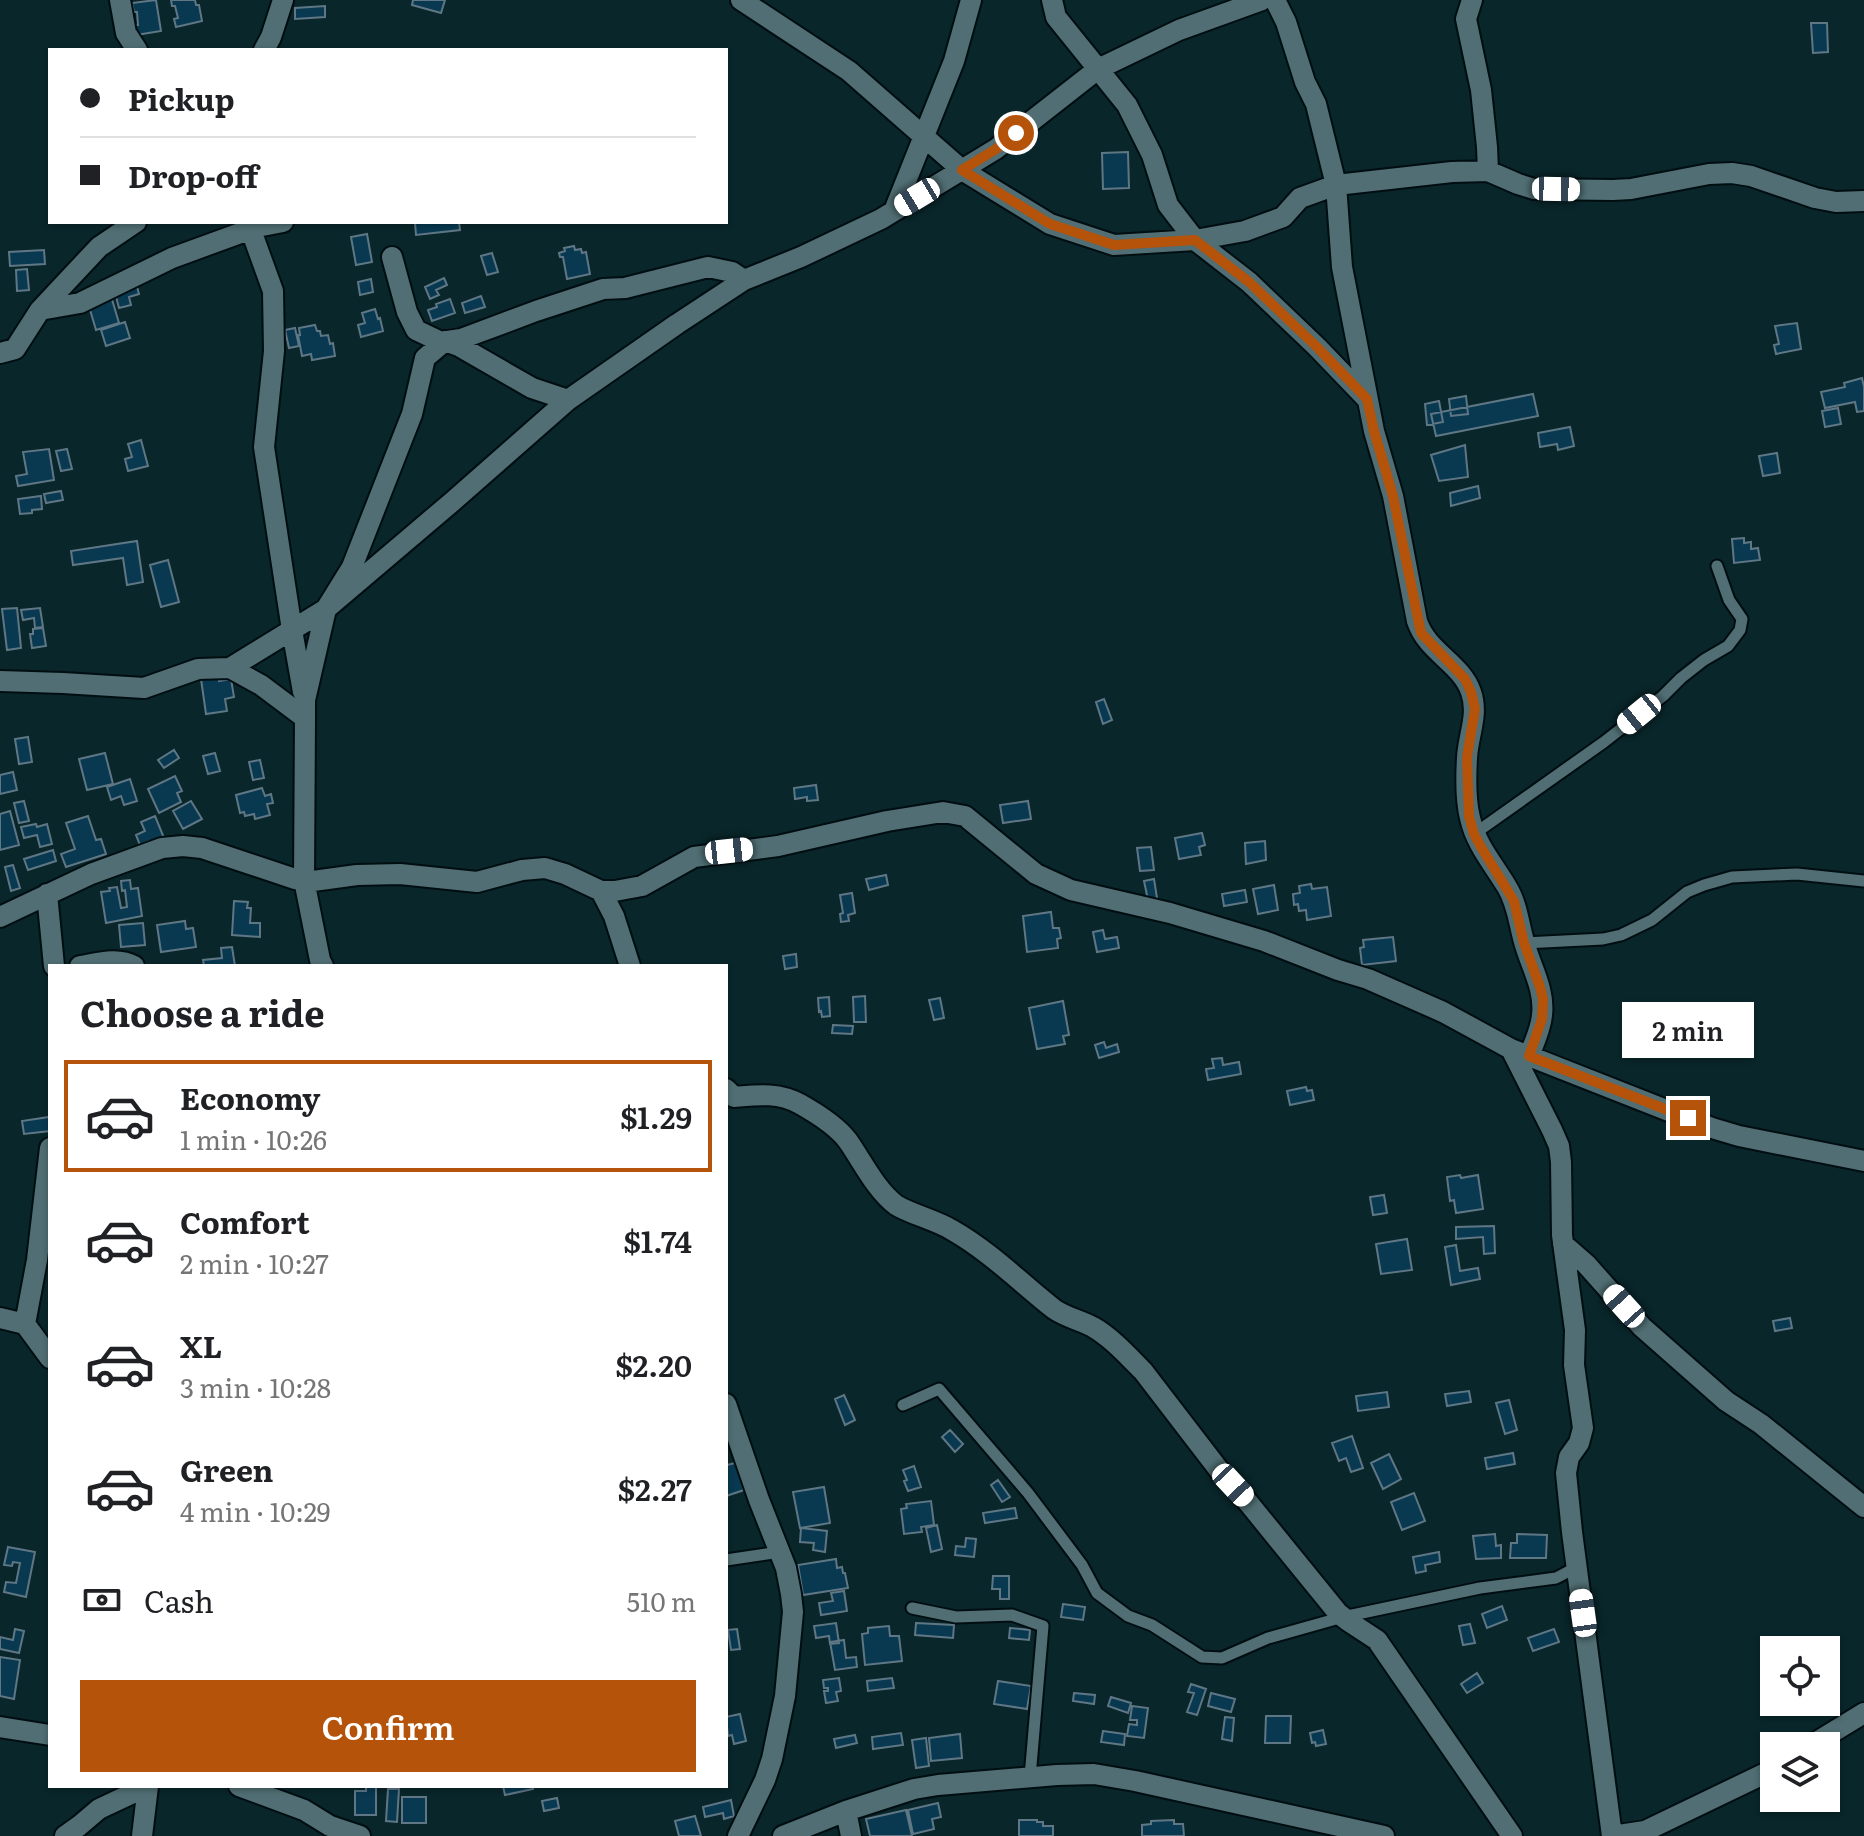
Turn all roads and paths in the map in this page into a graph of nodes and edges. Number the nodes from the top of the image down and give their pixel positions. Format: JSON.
{"nodes":[{"id":1,"x":120,"y":0,"type":"edge"},
{"id":2,"x":283,"y":0,"type":"edge"},
{"id":3,"x":741,"y":0,"type":"edge"},
{"id":4,"x":971,"y":0,"type":"edge"},
{"id":5,"x":1052,"y":0,"type":"edge"},
{"id":6,"x":1262,"y":0,"type":"edge"},
{"id":7,"x":1275,"y":0,"type":"edge"},
{"id":8,"x":1472,"y":0,"type":"edge"},
{"id":9,"x":136,"y":48,"type":"edge"},
{"id":10,"x":265,"y":48,"type":"edge"},
{"id":11,"x":1098,"y":69,"type":"junction"},
{"id":12,"x":924,"y":138,"type":"junction"},
{"id":13,"x":962,"y":170,"type":"junction"},
{"id":14,"x":1488,"y":171,"type":"junction"},
{"id":15,"x":1336,"y":185,"type":"junction"},
{"id":16,"x":1864,"y":201,"type":"edge"},
{"id":17,"x":894,"y":211,"type":"junction"},
{"id":18,"x":133,"y":224,"type":"edge"},
{"id":19,"x":249,"y":226,"type":"edge"},
{"id":20,"x":1195,"y":240,"type":"junction"},
{"id":21,"x":392,"y":257,"type":"dead end"},
{"id":22,"x":744,"y":280,"type":"junction"},
{"id":23,"x":40,"y":310,"type":"junction"},
{"id":24,"x":445,"y":341,"type":"junction"},
{"id":25,"x":0,"y":353,"type":"edge"},
{"id":26,"x":1367,"y":399,"type":"junction"},
{"id":27,"x":568,"y":400,"type":"junction"},
{"id":28,"x":1717,"y":566,"type":"dead end"},
{"id":29,"x":326,"y":609,"type":"junction"},
{"id":30,"x":292,"y":630,"type":"junction"},
{"id":31,"x":230,"y":668,"type":"junction"},
{"id":32,"x":0,"y":681,"type":"edge"},
{"id":33,"x":305,"y":709,"type":"junction"},
{"id":34,"x":1474,"y":834,"type":"junction"},
{"id":35,"x":304,"y":880,"type":"junction"},
{"id":36,"x":1864,"y":881,"type":"edge"},
{"id":37,"x":601,"y":891,"type":"junction"},
{"id":38,"x":47,"y":894,"type":"junction"},
{"id":39,"x":0,"y":917,"type":"edge"},
{"id":40,"x":1524,"y":943,"type":"junction"},
{"id":41,"x":54,"y":964,"type":"edge"},
{"id":42,"x":91,"y":964,"type":"edge"},
{"id":43,"x":132,"y":964,"type":"edge"},
{"id":44,"x":322,"y":964,"type":"edge"},
{"id":45,"x":629,"y":964,"type":"edge"},
{"id":46,"x":1520,"y":1052,"type":"junction"},
{"id":47,"x":728,"y":1091,"type":"edge"},
{"id":48,"x":1864,"y":1161,"type":"edge"},
{"id":49,"x":48,"y":1166,"type":"edge"},
{"id":50,"x":1563,"y":1244,"type":"junction"},
{"id":51,"x":0,"y":1318,"type":"edge"},
{"id":52,"x":25,"y":1324,"type":"junction"},
{"id":53,"x":48,"y":1355,"type":"edge"},
{"id":54,"x":903,"y":1405,"type":"dead end"},
{"id":55,"x":728,"y":1410,"type":"edge"},
{"id":56,"x":1864,"y":1507,"type":"edge"},
{"id":57,"x":780,"y":1552,"type":"junction"},
{"id":58,"x":728,"y":1560,"type":"edge"},
{"id":59,"x":1577,"y":1567,"type":"junction"},
{"id":60,"x":912,"y":1608,"type":"dead end"},
{"id":61,"x":1343,"y":1617,"type":"junction"},
{"id":62,"x":1864,"y":1713,"type":"edge"},
{"id":63,"x":0,"y":1727,"type":"edge"},
{"id":64,"x":1833,"y":1732,"type":"edge"},
{"id":65,"x":48,"y":1735,"type":"edge"},
{"id":66,"x":1760,"y":1776,"type":"edge"},
{"id":67,"x":1030,"y":1777,"type":"junction"},
{"id":68,"x":144,"y":1788,"type":"edge"},
{"id":69,"x":148,"y":1788,"type":"edge"},
{"id":70,"x":244,"y":1788,"type":"edge"},
{"id":71,"x":846,"y":1811,"type":"junction"},
{"id":72,"x":65,"y":1836,"type":"edge"},
{"id":73,"x":142,"y":1836,"type":"edge"},
{"id":74,"x":360,"y":1836,"type":"edge"},
{"id":75,"x":738,"y":1836,"type":"edge"},
{"id":76,"x":783,"y":1836,"type":"edge"},
{"id":77,"x":851,"y":1836,"type":"edge"},
{"id":78,"x":1384,"y":1836,"type":"edge"},
{"id":79,"x":1512,"y":1836,"type":"edge"},
{"id":80,"x":1612,"y":1836,"type":"edge"}],
"edges":[{"from":1,"to":9,"type":"street"},
{"from":2,"to":10,"type":"street"},
{"from":3,"to":12,"type":"street"},
{"from":4,"to":12,"type":"street"},
{"from":5,"to":11,"type":"street"},
{"from":6,"to":11,"type":"street"},
{"from":7,"to":15,"type":"street"},
{"from":8,"to":14,"type":"street"},
{"from":11,"to":13,"type":"street"},
{"from":11,"to":20,"type":"street"},
{"from":12,"to":13,"type":"street"},
{"from":12,"to":17,"type":"street"},
{"from":13,"to":17,"type":"street"},
{"from":13,"to":20,"type":"street"},
{"from":14,"to":15,"type":"street"},
{"from":14,"to":16,"type":"street"},
{"from":15,"to":20,"type":"street"},
{"from":15,"to":26,"type":"street"},
{"from":17,"to":22,"type":"street"},
{"from":18,"to":23,"type":"street"},
{"from":19,"to":23,"type":"street"},
{"from":19,"to":30,"type":"street"},
{"from":20,"to":26,"type":"street"},
{"from":21,"to":24,"type":"street"},
{"from":22,"to":24,"type":"street"},
{"from":22,"to":27,"type":"street"},
{"from":23,"to":25,"type":"street"},
{"from":24,"to":27,"type":"street"},
{"from":24,"to":29,"type":"street"},
{"from":26,"to":34,"type":"street"},
{"from":27,"to":29,"type":"street"},
{"from":28,"to":34,"type":"lane"},
{"from":29,"to":30,"type":"street"},
{"from":29,"to":33,"type":"street"},
{"from":30,"to":31,"type":"street"},
{"from":30,"to":33,"type":"street"},
{"from":31,"to":32,"type":"street"},
{"from":31,"to":33,"type":"street"},
{"from":33,"to":35,"type":"street"},
{"from":34,"to":40,"type":"street"},
{"from":35,"to":37,"type":"street"},
{"from":35,"to":38,"type":"street"},
{"from":35,"to":44,"type":"street"},
{"from":36,"to":40,"type":"lane"},
{"from":37,"to":45,"type":"street"},
{"from":37,"to":46,"type":"street"},
{"from":38,"to":39,"type":"street"},
{"from":38,"to":41,"type":"street"},
{"from":40,"to":46,"type":"street"},
{"from":42,"to":43,"type":"street"},
{"from":46,"to":48,"type":"street"},
{"from":46,"to":50,"type":"street"},
{"from":47,"to":61,"type":"street"},
{"from":49,"to":52,"type":"street"},
{"from":50,"to":56,"type":"street"},
{"from":50,"to":59,"type":"street"},
{"from":51,"to":52,"type":"street"},
{"from":52,"to":53,"type":"street"},
{"from":54,"to":61,"type":"lane"},
{"from":55,"to":57,"type":"street"},
{"from":57,"to":58,"type":"lane"},
{"from":57,"to":75,"type":"street"},
{"from":59,"to":61,"type":"lane"},
{"from":59,"to":80,"type":"street"},
{"from":60,"to":67,"type":"lane"},
{"from":61,"to":79,"type":"street"},
{"from":62,"to":64,"type":"street"},
{"from":63,"to":65,"type":"street"},
{"from":66,"to":80,"type":"street"},
{"from":67,"to":71,"type":"street"},
{"from":67,"to":78,"type":"street"},
{"from":68,"to":72,"type":"street"},
{"from":69,"to":73,"type":"street"},
{"from":70,"to":74,"type":"street"},
{"from":71,"to":76,"type":"street"},
{"from":71,"to":77,"type":"street"}]}
